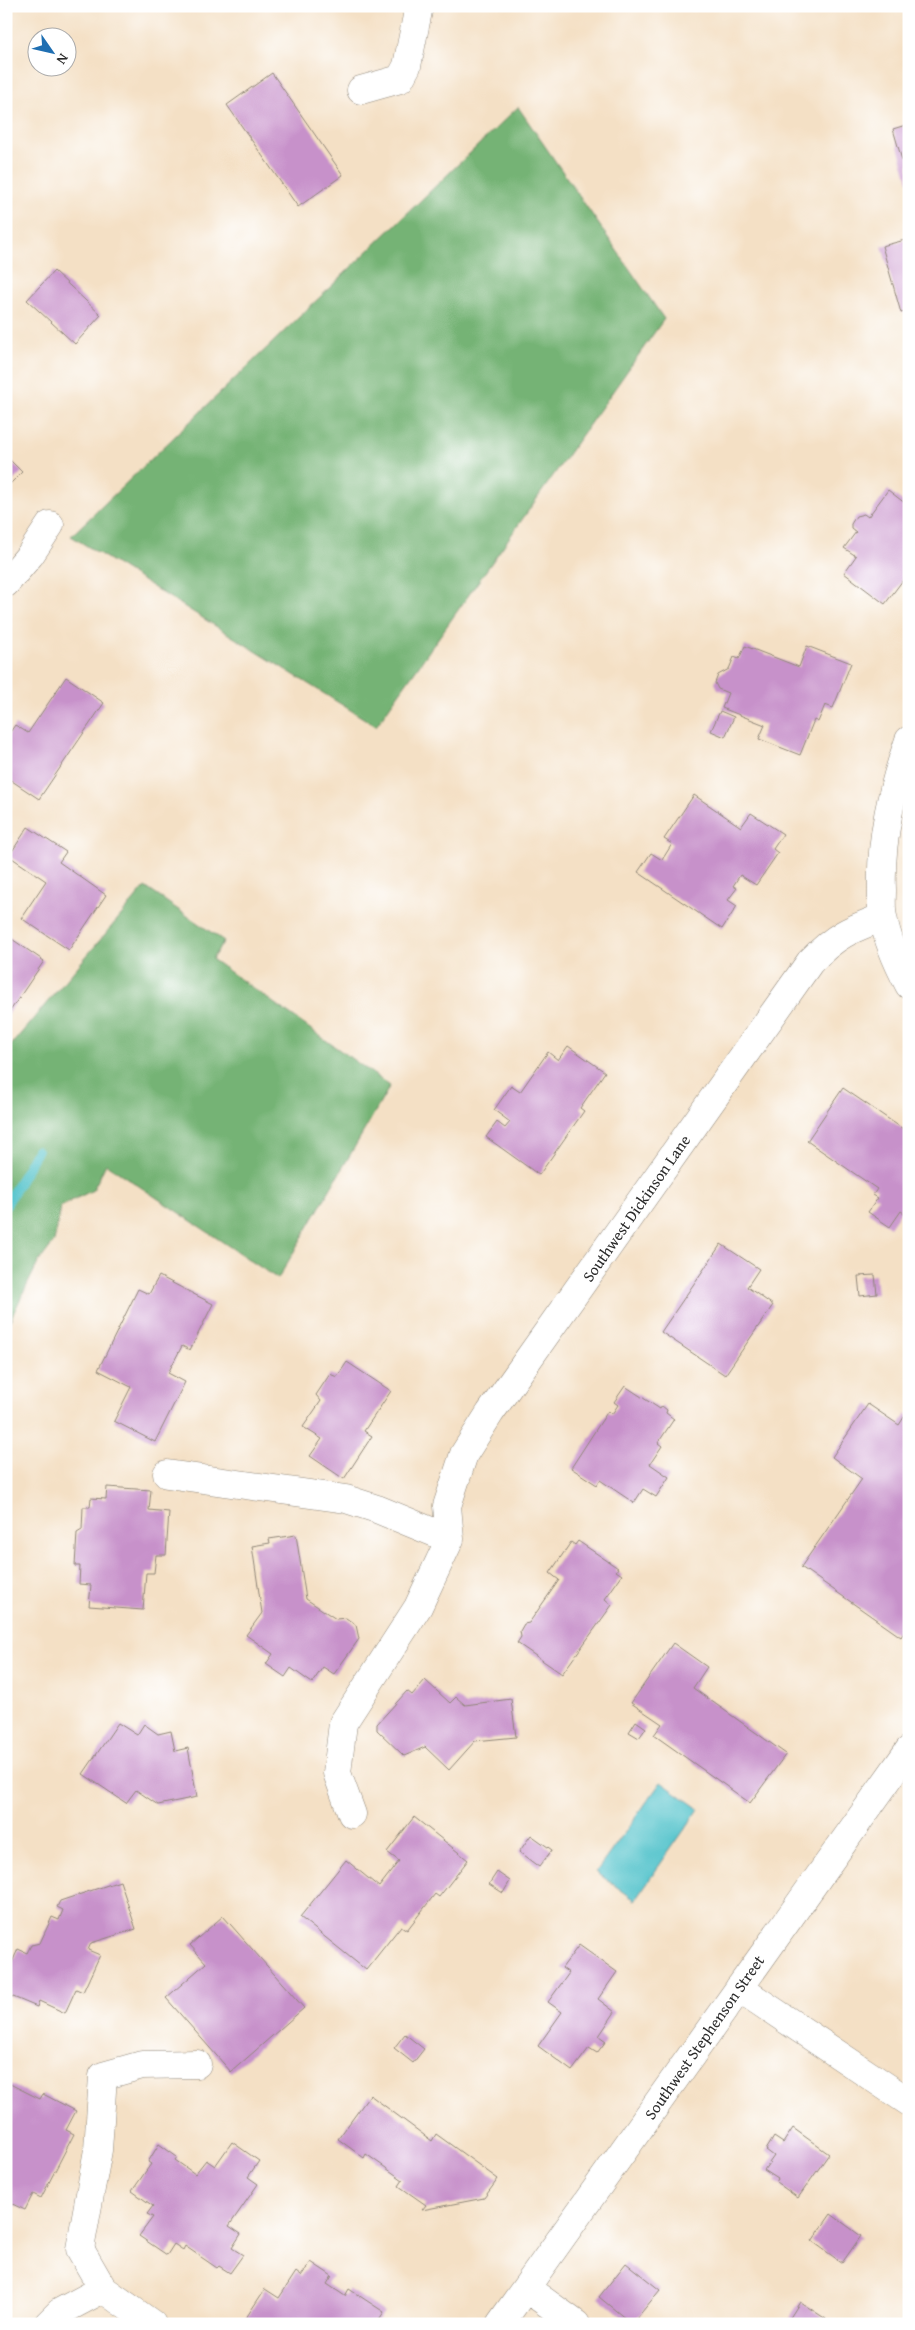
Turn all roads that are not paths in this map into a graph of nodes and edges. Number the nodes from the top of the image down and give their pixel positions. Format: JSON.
{"nodes":[{"id":1,"x":419,"y":6,"type":"edge"},
{"id":2,"x":361,"y":90,"type":"dead end"},
{"id":3,"x":50,"y":525,"type":"dead end"},
{"id":4,"x":6,"y":583,"type":"edge"},
{"id":5,"x":909,"y":740,"type":"edge"},
{"id":6,"x":883,"y":916,"type":"junction"},
{"id":7,"x":909,"y":984,"type":"edge"},
{"id":8,"x":168,"y":1474,"type":"dead end"},
{"id":9,"x":450,"y":1539,"type":"junction"},
{"id":10,"x":909,"y":1750,"type":"edge"},
{"id":11,"x":352,"y":1814,"type":"dead end"},
{"id":12,"x":740,"y":1988,"type":"junction"},
{"id":13,"x":197,"y":2064,"type":"dead end"},
{"id":14,"x":909,"y":2102,"type":"edge"},
{"id":15,"x":526,"y":2288,"type":"junction"},
{"id":16,"x":103,"y":2289,"type":"junction"},
{"id":17,"x":48,"y":2324,"type":"edge"},
{"id":18,"x":152,"y":2324,"type":"edge"},
{"id":19,"x":500,"y":2324,"type":"edge"},
{"id":20,"x":576,"y":2324,"type":"edge"}],
"edges":[{"from":1,"to":2,"type":"street"},
{"from":3,"to":4,"type":"street"},
{"from":5,"to":6,"type":"street"},
{"from":6,"to":7,"type":"street"},
{"from":6,"to":9,"type":"street","name":"Southwest Dickinson Lane"},
{"from":8,"to":9,"type":"street"},
{"from":9,"to":11,"type":"street"},
{"from":10,"to":12,"type":"street","name":"Southwest Stephenson Street"},
{"from":12,"to":14,"type":"street"},
{"from":12,"to":15,"type":"street","name":"Southwest Stephenson Street"},
{"from":13,"to":16,"type":"street"},
{"from":15,"to":19,"type":"street","name":"Southwest Stephenson Street"},
{"from":15,"to":20,"type":"street"},
{"from":16,"to":17,"type":"street"},
{"from":16,"to":18,"type":"street"}]}
